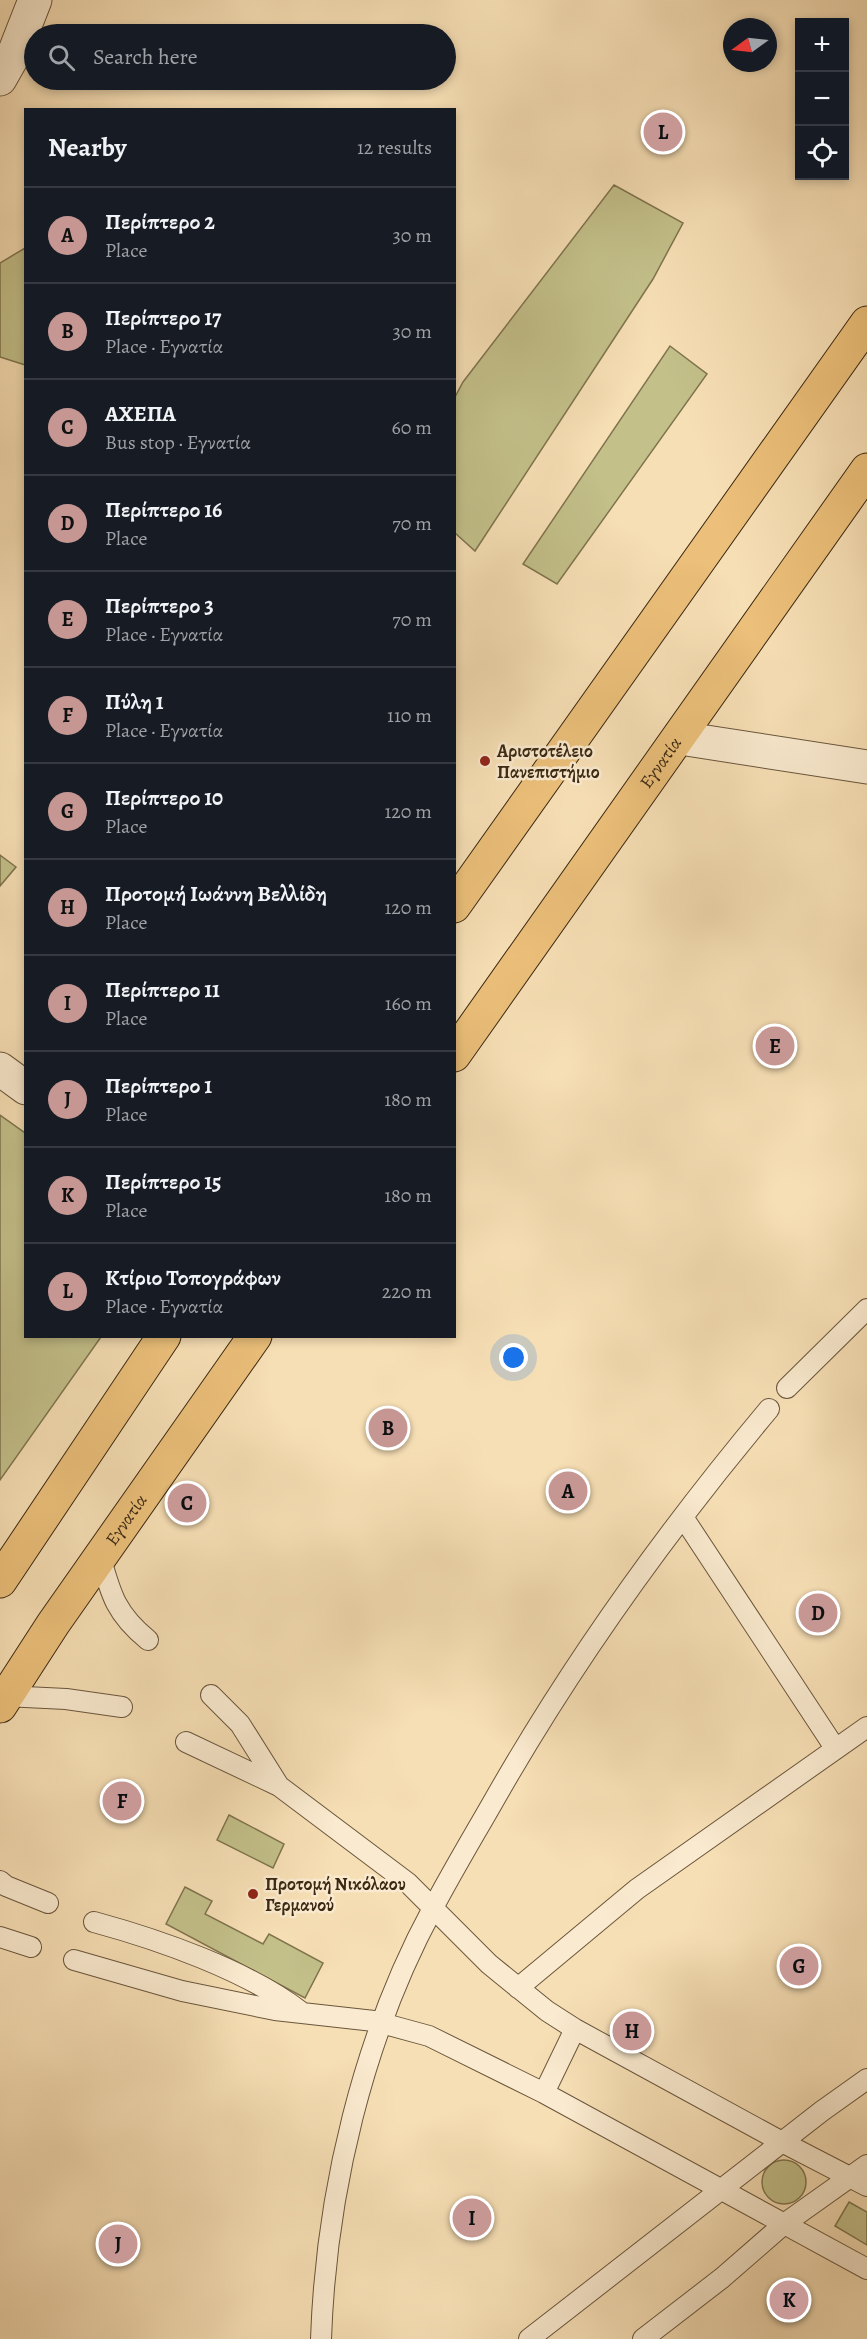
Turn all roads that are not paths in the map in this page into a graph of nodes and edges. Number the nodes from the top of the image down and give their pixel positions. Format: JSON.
{"nodes":[{"id":1,"x":35,"y":0,"type":"edge"},
{"id":2,"x":26,"y":24,"type":"edge"},
{"id":3,"x":24,"y":28,"type":"edge"},
{"id":4,"x":0,"y":79,"type":"edge"},
{"id":5,"x":867,"y":323,"type":"edge"},
{"id":6,"x":867,"y":470,"type":"edge"},
{"id":7,"x":680,"y":738,"type":"junction"},
{"id":8,"x":867,"y":767,"type":"edge"},
{"id":9,"x":456,"y":903,"type":"edge"},
{"id":10,"x":456,"y":1052,"type":"edge"},
{"id":11,"x":0,"y":1070,"type":"edge"},
{"id":12,"x":24,"y":1087,"type":"edge"},
{"id":13,"x":867,"y":1309,"type":"edge"},
{"id":14,"x":163,"y":1338,"type":"edge"},
{"id":15,"x":254,"y":1338,"type":"edge"},
{"id":16,"x":788,"y":1388,"type":"dead end"},
{"id":17,"x":770,"y":1409,"type":"dead end"},
{"id":18,"x":683,"y":1517,"type":"junction"},
{"id":19,"x":100,"y":1556,"type":"junction"},
{"id":20,"x":0,"y":1581,"type":"edge"},
{"id":21,"x":148,"y":1640,"type":"dead end"},
{"id":22,"x":211,"y":1695,"type":"dead end"},
{"id":23,"x":2,"y":1701,"type":"edge"},
{"id":24,"x":122,"y":1707,"type":"dead end"},
{"id":25,"x":867,"y":1727,"type":"edge"},
{"id":26,"x":186,"y":1742,"type":"dead end"},
{"id":27,"x":835,"y":1748,"type":"junction"},
{"id":28,"x":279,"y":1786,"type":"junction"},
{"id":29,"x":0,"y":1881,"type":"edge"},
{"id":30,"x":48,"y":1903,"type":"dead end"},
{"id":31,"x":432,"y":1909,"type":"junction"},
{"id":32,"x":94,"y":1922,"type":"dead end"},
{"id":33,"x":0,"y":1937,"type":"edge"},
{"id":34,"x":31,"y":1947,"type":"dead end"},
{"id":35,"x":74,"y":1960,"type":"dead end"},
{"id":36,"x":518,"y":1988,"type":"junction"},
{"id":37,"x":300,"y":2011,"type":"junction"},
{"id":38,"x":383,"y":2022,"type":"junction"},
{"id":39,"x":575,"y":2029,"type":"junction"},
{"id":40,"x":867,"y":2079,"type":"edge"},
{"id":41,"x":544,"y":2092,"type":"junction"},
{"id":42,"x":782,"y":2142,"type":"junction"},
{"id":43,"x":867,"y":2165,"type":"edge"},
{"id":44,"x":859,"y":2181,"type":"edge"},
{"id":45,"x":722,"y":2189,"type":"junction"},
{"id":46,"x":784,"y":2224,"type":"junction"},
{"id":47,"x":867,"y":2269,"type":"edge"},
{"id":48,"x":321,"y":2339,"type":"edge"},
{"id":49,"x":529,"y":2339,"type":"edge"},
{"id":50,"x":643,"y":2339,"type":"edge"}],
"edges":[{"from":1,"to":2,"type":"street"},
{"from":3,"to":4,"type":"street"},
{"from":5,"to":9,"type":"main road"},
{"from":6,"to":7,"type":"main road","name":"Εγνατία"},
{"from":7,"to":8,"type":"street"},
{"from":7,"to":10,"type":"main road","name":"Εγνατία"},
{"from":11,"to":12,"type":"street"},
{"from":13,"to":16,"type":"lane"},
{"from":14,"to":20,"type":"main road"},
{"from":15,"to":19,"type":"main road","name":"Εγνατία"},
{"from":17,"to":18,"type":"lane"},
{"from":18,"to":27,"type":"lane"},
{"from":18,"to":31,"type":"lane"},
{"from":19,"to":21,"type":"lane"},
{"from":19,"to":23,"type":"main road","name":"Εγνατία"},
{"from":22,"to":28,"type":"lane"},
{"from":23,"to":24,"type":"lane"},
{"from":25,"to":27,"type":"lane"},
{"from":26,"to":28,"type":"lane"},
{"from":27,"to":36,"type":"lane"},
{"from":28,"to":31,"type":"lane"},
{"from":29,"to":30,"type":"lane"},
{"from":31,"to":36,"type":"lane"},
{"from":31,"to":38,"type":"lane"},
{"from":32,"to":37,"type":"lane"},
{"from":33,"to":34,"type":"lane"},
{"from":35,"to":37,"type":"lane"},
{"from":36,"to":39,"type":"lane"},
{"from":37,"to":38,"type":"lane"},
{"from":38,"to":41,"type":"lane"},
{"from":38,"to":48,"type":"lane"},
{"from":39,"to":41,"type":"lane"},
{"from":39,"to":42,"type":"lane"},
{"from":40,"to":42,"type":"lane"},
{"from":41,"to":45,"type":"lane"},
{"from":42,"to":44,"type":"lane"},
{"from":42,"to":45,"type":"lane"},
{"from":43,"to":44,"type":"lane"},
{"from":44,"to":46,"type":"lane"},
{"from":45,"to":46,"type":"lane"},
{"from":45,"to":49,"type":"lane"},
{"from":46,"to":47,"type":"lane"},
{"from":46,"to":50,"type":"lane"}]}
